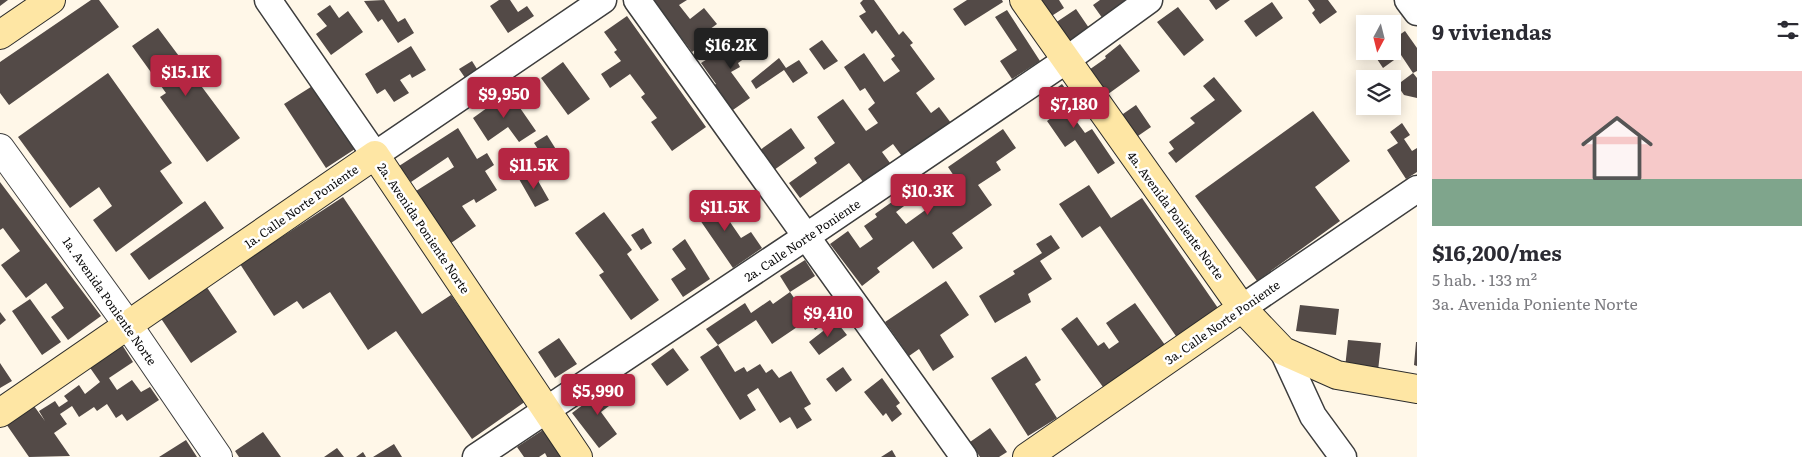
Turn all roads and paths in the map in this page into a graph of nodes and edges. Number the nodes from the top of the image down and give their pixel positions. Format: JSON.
{"nodes":[{"id":1,"x":51,"y":0,"type":"edge"},
{"id":2,"x":268,"y":0,"type":"edge"},
{"id":3,"x":603,"y":0,"type":"edge"},
{"id":4,"x":637,"y":0,"type":"edge"},
{"id":5,"x":1024,"y":0,"type":"edge"},
{"id":6,"x":1149,"y":0,"type":"edge"},
{"id":7,"x":1408,"y":0,"type":"edge"},
{"id":8,"x":1417,"y":12,"type":"edge"},
{"id":9,"x":0,"y":35,"type":"edge"},
{"id":10,"x":1065,"y":61,"type":"junction"},
{"id":11,"x":0,"y":148,"type":"edge"},
{"id":12,"x":375,"y":155,"type":"junction"},
{"id":13,"x":1417,"y":189,"type":"edge"},
{"id":14,"x":807,"y":236,"type":"junction"},
{"id":15,"x":1242,"y":308,"type":"junction"},
{"id":16,"x":128,"y":325,"type":"junction"},
{"id":17,"x":1283,"y":351,"type":"junction"},
{"id":18,"x":1417,"y":388,"type":"edge"},
{"id":19,"x":547,"y":411,"type":"junction"},
{"id":20,"x":0,"y":413,"type":"edge"},
{"id":21,"x":218,"y":457,"type":"edge"},
{"id":22,"x":476,"y":457,"type":"edge"},
{"id":23,"x":578,"y":457,"type":"edge"},
{"id":24,"x":964,"y":457,"type":"edge"},
{"id":25,"x":1027,"y":457,"type":"edge"},
{"id":26,"x":1343,"y":457,"type":"edge"}],
"edges":[{"from":1,"to":9,"type":"main road"},
{"from":2,"to":12,"type":"street","name":"2a. Avenida Poniente Norte"},
{"from":3,"to":12,"type":"street","name":"1a. Calle Norte Poniente"},
{"from":4,"to":14,"type":"street"},
{"from":5,"to":10,"type":"main road","name":"4a. Avenida Poniente Norte"},
{"from":6,"to":10,"type":"street","name":"2a. Calle Norte Poniente"},
{"from":7,"to":8,"type":"street"},
{"from":10,"to":14,"type":"street","name":"2a. Calle Norte Poniente"},
{"from":10,"to":15,"type":"main road","name":"4a. Avenida Poniente Norte"},
{"from":11,"to":16,"type":"street","name":"1a. Avenida Poniente Norte"},
{"from":12,"to":16,"type":"main road","name":"1a. Calle Norte Poniente"},
{"from":12,"to":19,"type":"main road","name":"2a. Avenida Poniente Norte"},
{"from":13,"to":15,"type":"street","name":"3a. Calle Norte Poniente"},
{"from":14,"to":19,"type":"street","name":"2a. Calle Norte Poniente"},
{"from":14,"to":24,"type":"street"},
{"from":15,"to":17,"type":"main road","name":"4a. Avenida Poniente Norte"},
{"from":15,"to":25,"type":"main road","name":"3a. Calle Norte Poniente"},
{"from":16,"to":20,"type":"main road","name":"1a. Calle Norte Poniente"},
{"from":16,"to":21,"type":"street","name":"1a. Avenida Poniente Norte"},
{"from":17,"to":18,"type":"main road"},
{"from":17,"to":26,"type":"street"},
{"from":19,"to":22,"type":"street","name":"2a. Calle Norte Poniente"},
{"from":19,"to":23,"type":"main road","name":"2a. Avenida Poniente Norte"}]}
